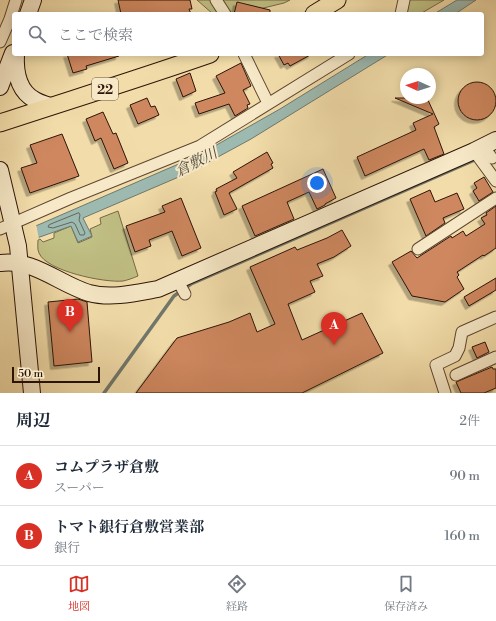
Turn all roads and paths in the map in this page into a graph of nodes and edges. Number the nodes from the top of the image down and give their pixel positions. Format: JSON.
{"nodes":[{"id":1,"x":16,"y":0,"type":"edge"},
{"id":2,"x":33,"y":0,"type":"edge"},
{"id":3,"x":216,"y":0,"type":"edge"},
{"id":4,"x":337,"y":0,"type":"edge"},
{"id":5,"x":404,"y":0,"type":"edge"},
{"id":6,"x":29,"y":12,"type":"edge"},
{"id":7,"x":224,"y":12,"type":"edge"},
{"id":8,"x":317,"y":12,"type":"edge"},
{"id":9,"x":401,"y":12,"type":"edge"},
{"id":10,"x":0,"y":42,"type":"edge"},
{"id":11,"x":12,"y":56,"type":"edge"},
{"id":12,"x":16,"y":56,"type":"edge"},
{"id":13,"x":204,"y":56,"type":"edge"},
{"id":14,"x":245,"y":56,"type":"edge"},
{"id":15,"x":346,"y":56,"type":"edge"},
{"id":16,"x":1,"y":82,"type":"edge"},
{"id":17,"x":268,"y":103,"type":"junction"},
{"id":18,"x":50,"y":106,"type":"junction"},
{"id":19,"x":0,"y":123,"type":"edge"},
{"id":20,"x":485,"y":152,"type":"edge"},
{"id":21,"x":0,"y":170,"type":"edge"},
{"id":22,"x":496,"y":182,"type":"edge"},
{"id":23,"x":496,"y":198,"type":"edge"},
{"id":24,"x":10,"y":227,"type":"edge"},
{"id":25,"x":418,"y":249,"type":"dead end"},
{"id":26,"x":0,"y":263,"type":"edge"},
{"id":27,"x":20,"y":264,"type":"junction"},
{"id":28,"x":496,"y":317,"type":"edge"},
{"id":29,"x":496,"y":357,"type":"edge"},
{"id":30,"x":456,"y":376,"type":"dead end"},
{"id":31,"x":32,"y":393,"type":"edge"},
{"id":32,"x":445,"y":393,"type":"edge"}],
"edges":[{"from":1,"to":10,"type":"street"},
{"from":2,"to":6,"type":"street"},
{"from":3,"to":7,"type":"street"},
{"from":4,"to":8,"type":"main road"},
{"from":5,"to":9,"type":"street"},
{"from":11,"to":16,"type":"street"},
{"from":12,"to":18,"type":"street"},
{"from":13,"to":18,"type":"main road","number":"22"},
{"from":14,"to":17,"type":"street"},
{"from":15,"to":17,"type":"street"},
{"from":17,"to":24,"type":"street"},
{"from":18,"to":19,"type":"main road","number":"22"},
{"from":20,"to":22,"type":"street"},
{"from":20,"to":27,"type":"street"},
{"from":21,"to":24,"type":"street"},
{"from":23,"to":25,"type":"street"},
{"from":24,"to":27,"type":"street"},
{"from":26,"to":27,"type":"street"},
{"from":27,"to":31,"type":"street"},
{"from":28,"to":32,"type":"street"},
{"from":29,"to":30,"type":"street"}]}
